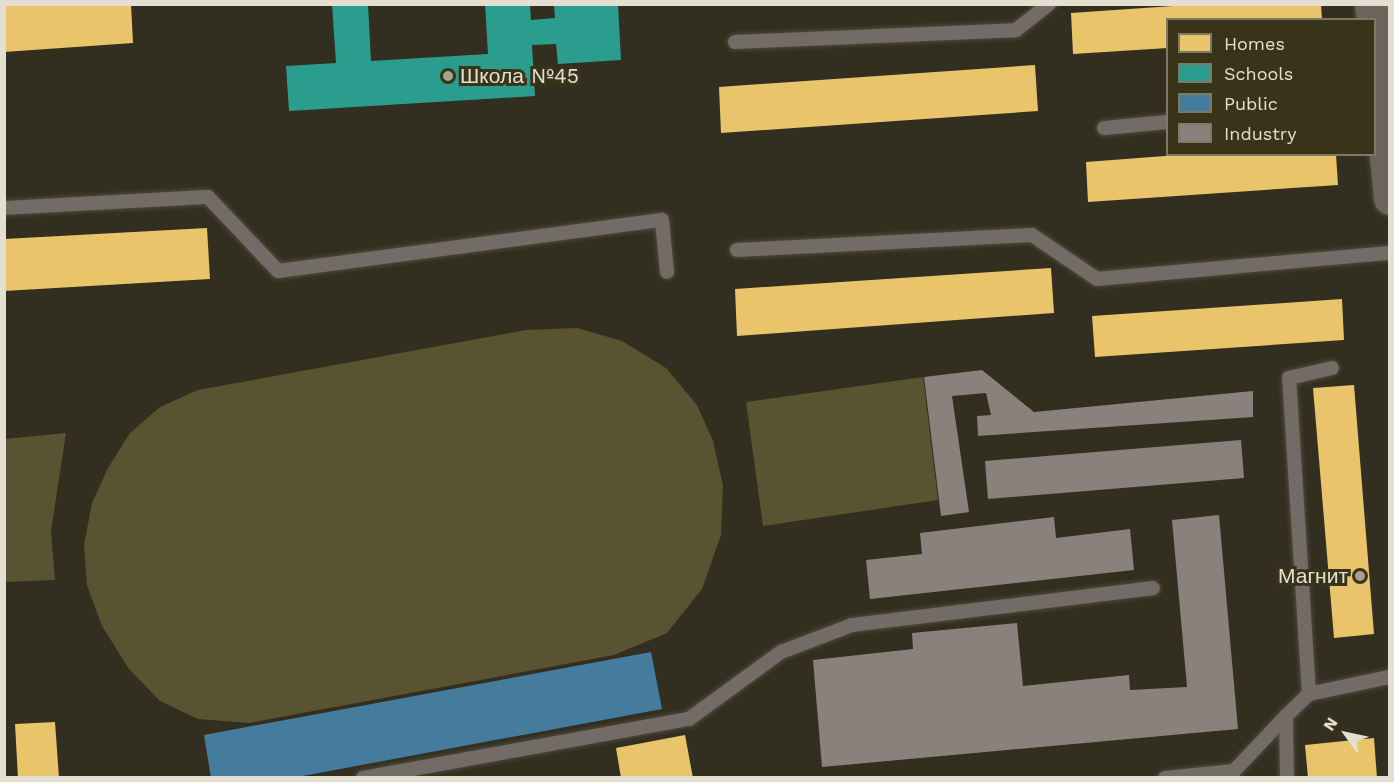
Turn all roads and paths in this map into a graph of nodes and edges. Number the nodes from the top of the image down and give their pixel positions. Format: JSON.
{"nodes":[{"id":1,"x":1049,"y":4,"type":"edge"},
{"id":2,"x":735,"y":42,"type":"dead end"},
{"id":3,"x":1376,"y":68,"type":"edge"},
{"id":4,"x":1378,"y":102,"type":"edge"},
{"id":5,"x":1166,"y":122,"type":"edge"},
{"id":6,"x":1104,"y":128,"type":"dead end"},
{"id":7,"x":1389,"y":198,"type":"edge"},
{"id":8,"x":4,"y":208,"type":"edge"},
{"id":9,"x":737,"y":250,"type":"dead end"},
{"id":10,"x":1389,"y":253,"type":"edge"},
{"id":11,"x":667,"y":272,"type":"dead end"},
{"id":12,"x":1332,"y":368,"type":"dead end"},
{"id":13,"x":1153,"y":588,"type":"dead end"},
{"id":14,"x":1389,"y":677,"type":"edge"},
{"id":15,"x":1309,"y":694,"type":"junction"},
{"id":16,"x":1286,"y":716,"type":"junction"},
{"id":17,"x":363,"y":777,"type":"edge"},
{"id":18,"x":1165,"y":777,"type":"edge"},
{"id":19,"x":1287,"y":777,"type":"edge"}],
"edges":[{"from":1,"to":2,"type":"lane"},
{"from":3,"to":4,"type":"street"},
{"from":4,"to":7,"type":"street"},
{"from":5,"to":6,"type":"lane"},
{"from":8,"to":11,"type":"lane"},
{"from":9,"to":10,"type":"lane"},
{"from":12,"to":15,"type":"lane"},
{"from":13,"to":17,"type":"lane"},
{"from":14,"to":15,"type":"lane"},
{"from":15,"to":16,"type":"lane"},
{"from":16,"to":18,"type":"lane"},
{"from":16,"to":19,"type":"lane"}]}
